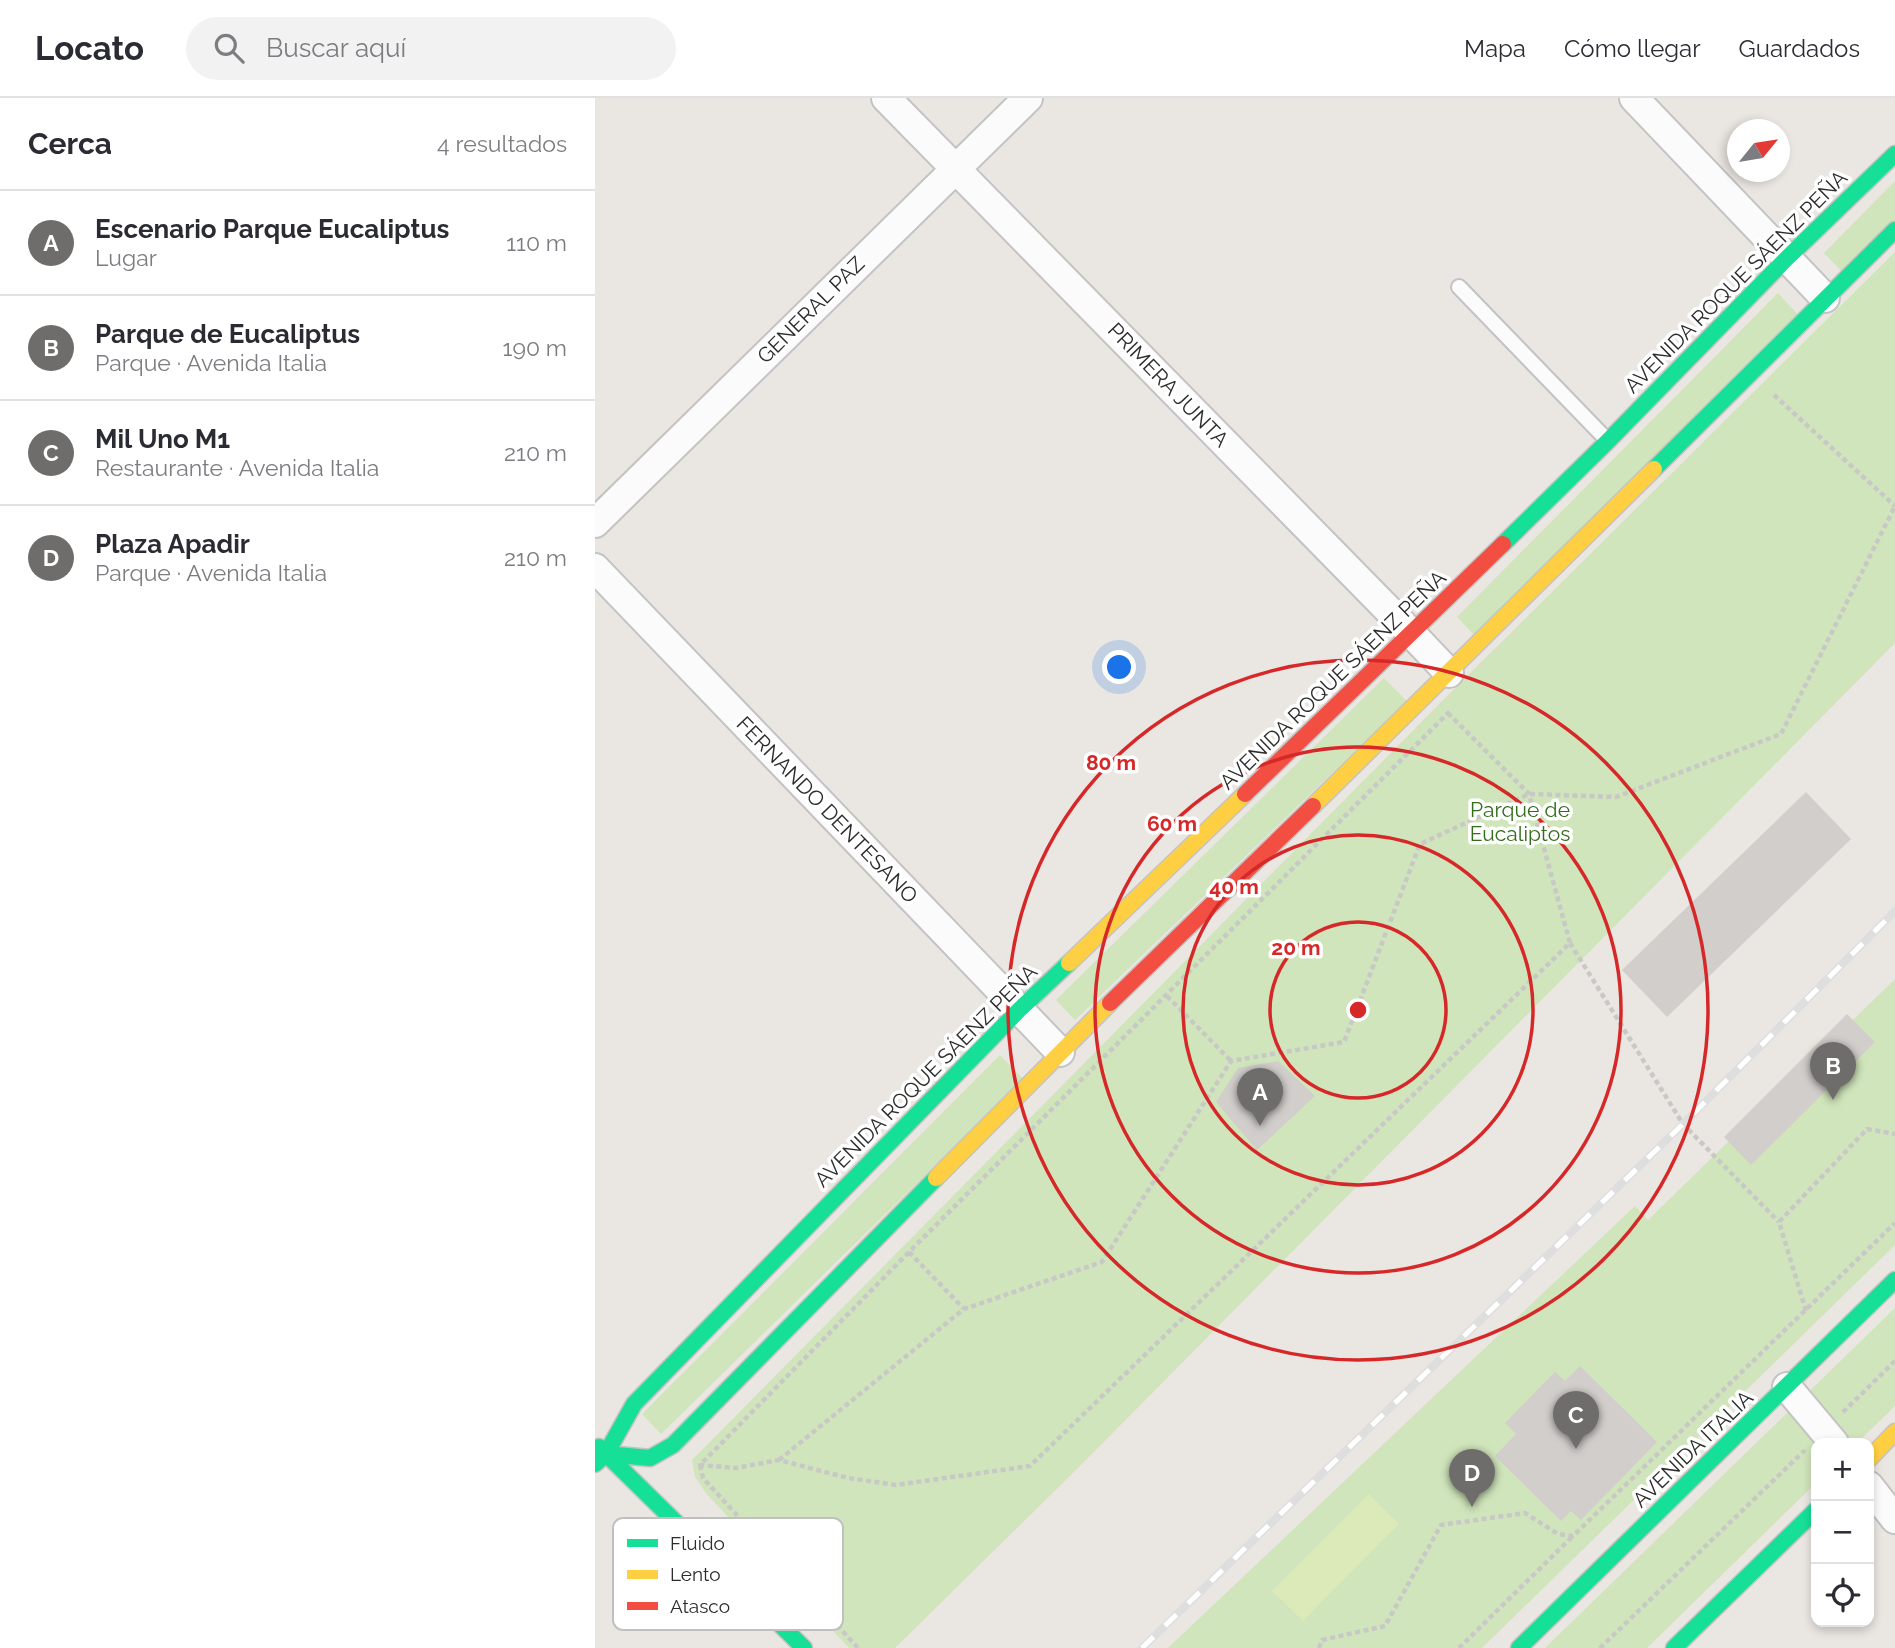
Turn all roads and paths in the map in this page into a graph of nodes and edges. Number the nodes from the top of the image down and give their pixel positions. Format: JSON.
{"nodes":[{"id":1,"x":886,"y":98,"type":"edge"},
{"id":2,"x":1028,"y":98,"type":"edge"},
{"id":3,"x":1634,"y":98,"type":"edge"},
{"id":4,"x":1895,"y":154,"type":"edge"},
{"id":5,"x":955,"y":168,"type":"junction"},
{"id":6,"x":1895,"y":230,"type":"edge"},
{"id":7,"x":1787,"y":258,"type":"junction"},
{"id":8,"x":1459,"y":287,"type":"dead end"},
{"id":9,"x":1825,"y":298,"type":"junction"},
{"id":10,"x":1771,"y":393,"type":"dead end"},
{"id":11,"x":1608,"y":441,"type":"junction"},
{"id":12,"x":1895,"y":506,"type":"edge"},
{"id":13,"x":595,"y":523,"type":"edge"},
{"id":14,"x":595,"y":568,"type":"edge"},
{"id":15,"x":1412,"y":634,"type":"junction"},
{"id":16,"x":1449,"y":673,"type":"junction"},
{"id":17,"x":1458,"y":704,"type":"dead end"},
{"id":18,"x":1448,"y":713,"type":"junction"},
{"id":19,"x":1529,"y":794,"type":"junction"},
{"id":20,"x":1570,"y":943,"type":"junction"},
{"id":21,"x":1167,"y":996,"type":"junction"},
{"id":22,"x":1019,"y":1010,"type":"junction"},
{"id":23,"x":1060,"y":1052,"type":"junction"},
{"id":24,"x":1231,"y":1060,"type":"junction"},
{"id":25,"x":1895,"y":1134,"type":"edge"},
{"id":26,"x":1779,"y":1222,"type":"junction"},
{"id":27,"x":1895,"y":1223,"type":"edge"},
{"id":28,"x":909,"y":1252,"type":"junction"},
{"id":29,"x":1895,"y":1280,"type":"edge"},
{"id":30,"x":964,"y":1309,"type":"junction"},
{"id":31,"x":1806,"y":1311,"type":"junction"},
{"id":32,"x":1895,"y":1361,"type":"edge"},
{"id":33,"x":1787,"y":1387,"type":"junction"},
{"id":34,"x":1895,"y":1432,"type":"edge"},
{"id":35,"x":1829,"y":1437,"type":"edge"},
{"id":36,"x":599,"y":1454,"type":"edge"},
{"id":37,"x":1874,"y":1454,"type":"edge"},
{"id":38,"x":779,"y":1460,"type":"junction"},
{"id":39,"x":700,"y":1465,"type":"junction"},
{"id":40,"x":1874,"y":1492,"type":"edge"},
{"id":41,"x":1811,"y":1515,"type":"edge"},
{"id":42,"x":667,"y":1518,"type":"edge"},
{"id":43,"x":739,"y":1518,"type":"edge"},
{"id":44,"x":1895,"y":1519,"type":"edge"},
{"id":45,"x":1573,"y":1536,"type":"junction"},
{"id":46,"x":785,"y":1630,"type":"edge"},
{"id":47,"x":842,"y":1630,"type":"edge"},
{"id":48,"x":804,"y":1648,"type":"edge"},
{"id":49,"x":858,"y":1648,"type":"edge"},
{"id":50,"x":1319,"y":1648,"type":"edge"},
{"id":51,"x":1459,"y":1648,"type":"edge"},
{"id":52,"x":1519,"y":1648,"type":"edge"},
{"id":53,"x":1600,"y":1648,"type":"edge"},
{"id":54,"x":1674,"y":1648,"type":"edge"}],
"edges":[{"from":1,"to":5,"type":"street","name":"PRIMERA JUNTA"},
{"from":2,"to":5,"type":"street","name":"GENERAL PAZ"},
{"from":3,"to":7,"type":"street"},
{"from":4,"to":7,"type":"street","name":"AVENIDA ROQUE SÁENZ PEÑA"},
{"from":5,"to":13,"type":"street","name":"GENERAL PAZ"},
{"from":5,"to":15,"type":"street","name":"PRIMERA JUNTA"},
{"from":6,"to":9,"type":"street"},
{"from":7,"to":9,"type":"street"},
{"from":7,"to":11,"type":"street","name":"AVENIDA ROQUE SÁENZ PEÑA"},
{"from":8,"to":11,"type":"lane"},
{"from":9,"to":16,"type":"street"},
{"from":10,"to":12,"type":"path"},
{"from":11,"to":15,"type":"street","name":"AVENIDA ROQUE SÁENZ PEÑA"},
{"from":12,"to":19,"type":"path"},
{"from":14,"to":22,"type":"street","name":"FERNANDO DENTESANO"},
{"from":15,"to":16,"type":"street","name":"PRIMERA JUNTA"},
{"from":15,"to":22,"type":"street","name":"AVENIDA ROQUE SÁENZ PEÑA"},
{"from":16,"to":23,"type":"street"},
{"from":17,"to":18,"type":"path"},
{"from":18,"to":19,"type":"path"},
{"from":18,"to":21,"type":"path"},
{"from":19,"to":20,"type":"path"},
{"from":19,"to":24,"type":"path"},
{"from":20,"to":26,"type":"path"},
{"from":20,"to":38,"type":"path"},
{"from":21,"to":24,"type":"path"},
{"from":21,"to":28,"type":"path"},
{"from":22,"to":23,"type":"street","name":"FERNANDO DENTESANO"},
{"from":22,"to":36,"type":"street","name":"AVENIDA ROQUE SÁENZ PEÑA"},
{"from":23,"to":36,"type":"street"},
{"from":24,"to":30,"type":"path"},
{"from":25,"to":26,"type":"path"},
{"from":26,"to":31,"type":"path"},
{"from":27,"to":31,"type":"path"},
{"from":28,"to":30,"type":"path"},
{"from":28,"to":39,"type":"path"},
{"from":29,"to":33,"type":"street","name":"AVENIDA ITALIA"},
{"from":30,"to":38,"type":"path"},
{"from":31,"to":45,"type":"path"},
{"from":32,"to":35,"type":"path"},
{"from":33,"to":35,"type":"street"},
{"from":33,"to":52,"type":"street","name":"AVENIDA ITALIA"},
{"from":34,"to":37,"type":"street"},
{"from":35,"to":53,"type":"path"},
{"from":36,"to":42,"type":"street"},
{"from":38,"to":39,"type":"path"},
{"from":39,"to":43,"type":"path"},
{"from":40,"to":44,"type":"street"},
{"from":41,"to":54,"type":"street"},
{"from":45,"to":50,"type":"path"},
{"from":45,"to":51,"type":"path"},
{"from":46,"to":48,"type":"street"},
{"from":47,"to":49,"type":"path"}]}
